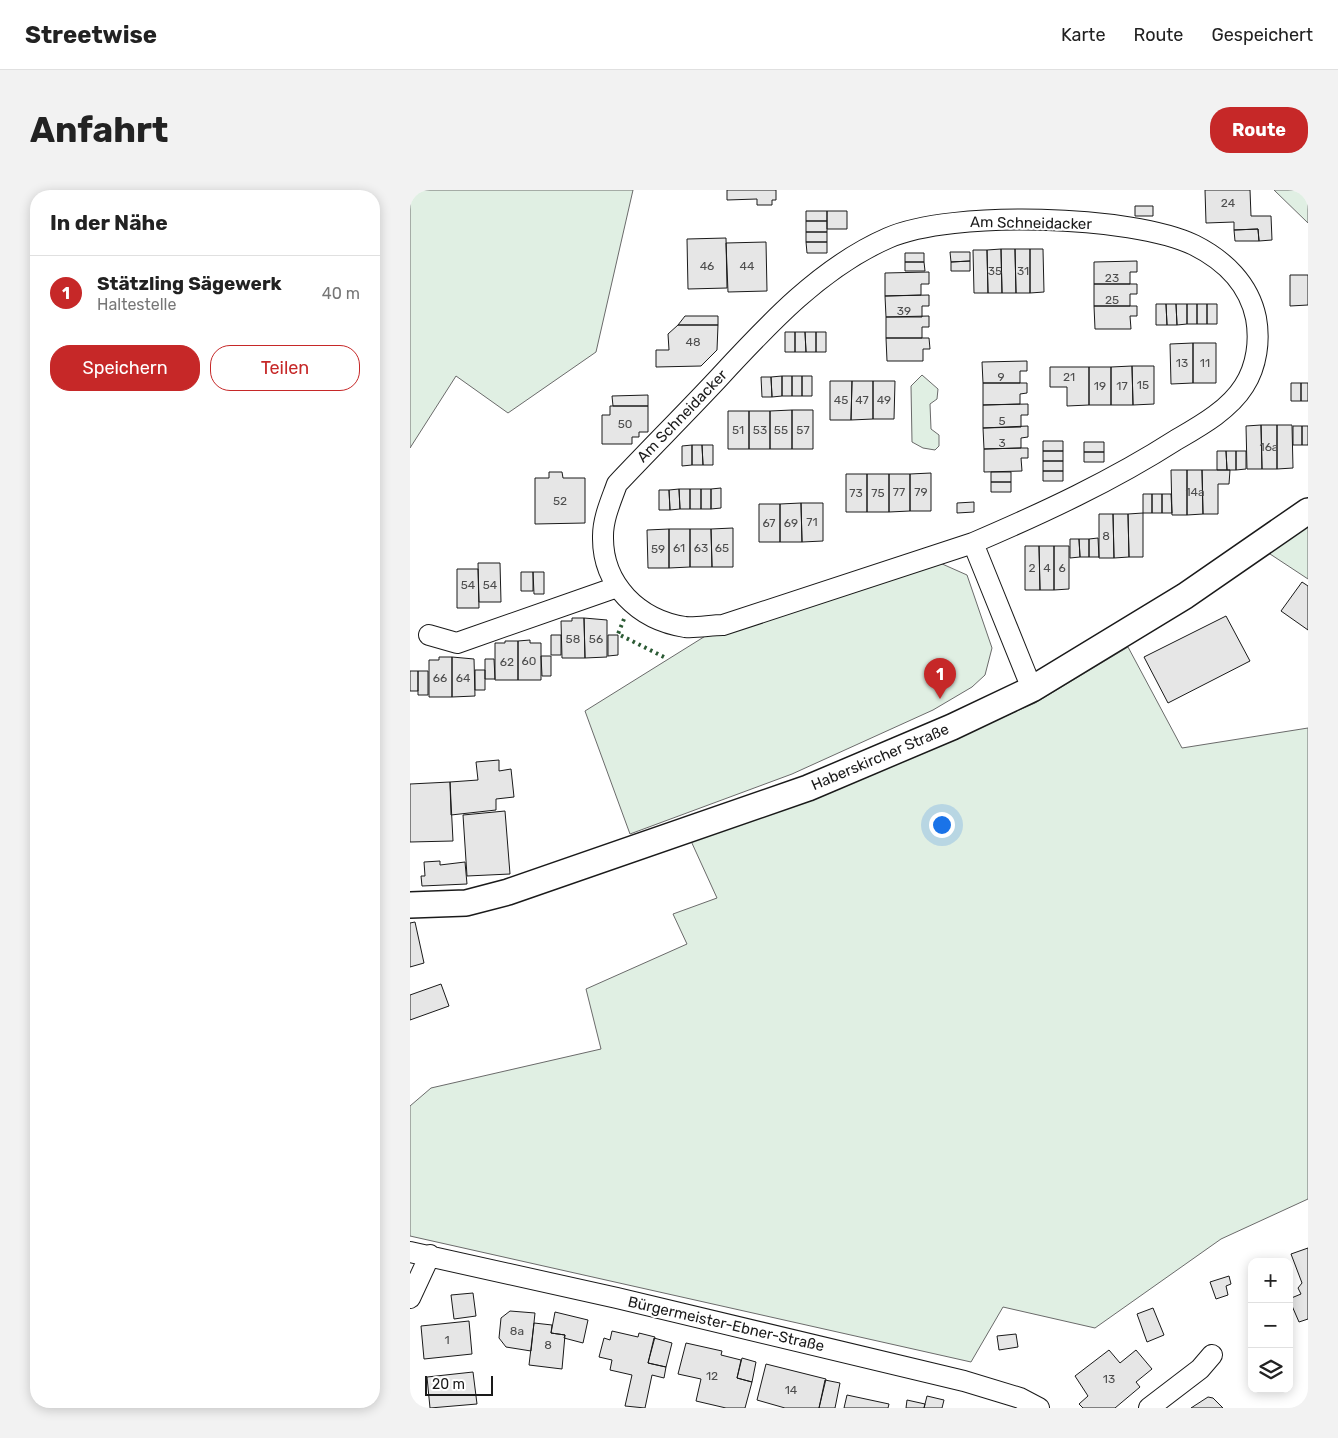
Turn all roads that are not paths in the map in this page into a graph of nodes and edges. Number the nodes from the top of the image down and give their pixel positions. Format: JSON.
{"nodes":[{"id":1,"x":1308,"y":511,"type":"edge"},
{"id":2,"x":973,"y":543,"type":"junction"},
{"id":3,"x":617,"y":587,"type":"junction"},
{"id":4,"x":429,"y":635,"type":"dead end"},
{"id":5,"x":1032,"y":689,"type":"junction"},
{"id":6,"x":410,"y":904,"type":"edge"},
{"id":7,"x":410,"y":1252,"type":"edge"},
{"id":8,"x":430,"y":1255,"type":"junction"},
{"id":9,"x":410,"y":1298,"type":"edge"},
{"id":10,"x":1212,"y":1355,"type":"dead end"},
{"id":11,"x":1039,"y":1408,"type":"edge"},
{"id":12,"x":1149,"y":1408,"type":"edge"}],
"edges":[{"from":1,"to":5,"type":"street","name":"Haberskircher Straße"},
{"from":2,"to":3,"type":"street","name":"Am Schneidacker"},
{"from":2,"to":3,"type":"street","name":"Am Schneidacker"},
{"from":2,"to":5,"type":"street"},
{"from":3,"to":4,"type":"street"},
{"from":5,"to":6,"type":"street","name":"Haberskircher Straße"},
{"from":7,"to":8,"type":"street","name":"Bürgermeister-Ebner-Straße"},
{"from":8,"to":9,"type":"street"},
{"from":8,"to":11,"type":"street","name":"Bürgermeister-Ebner-Straße"},
{"from":10,"to":12,"type":"street"}]}
